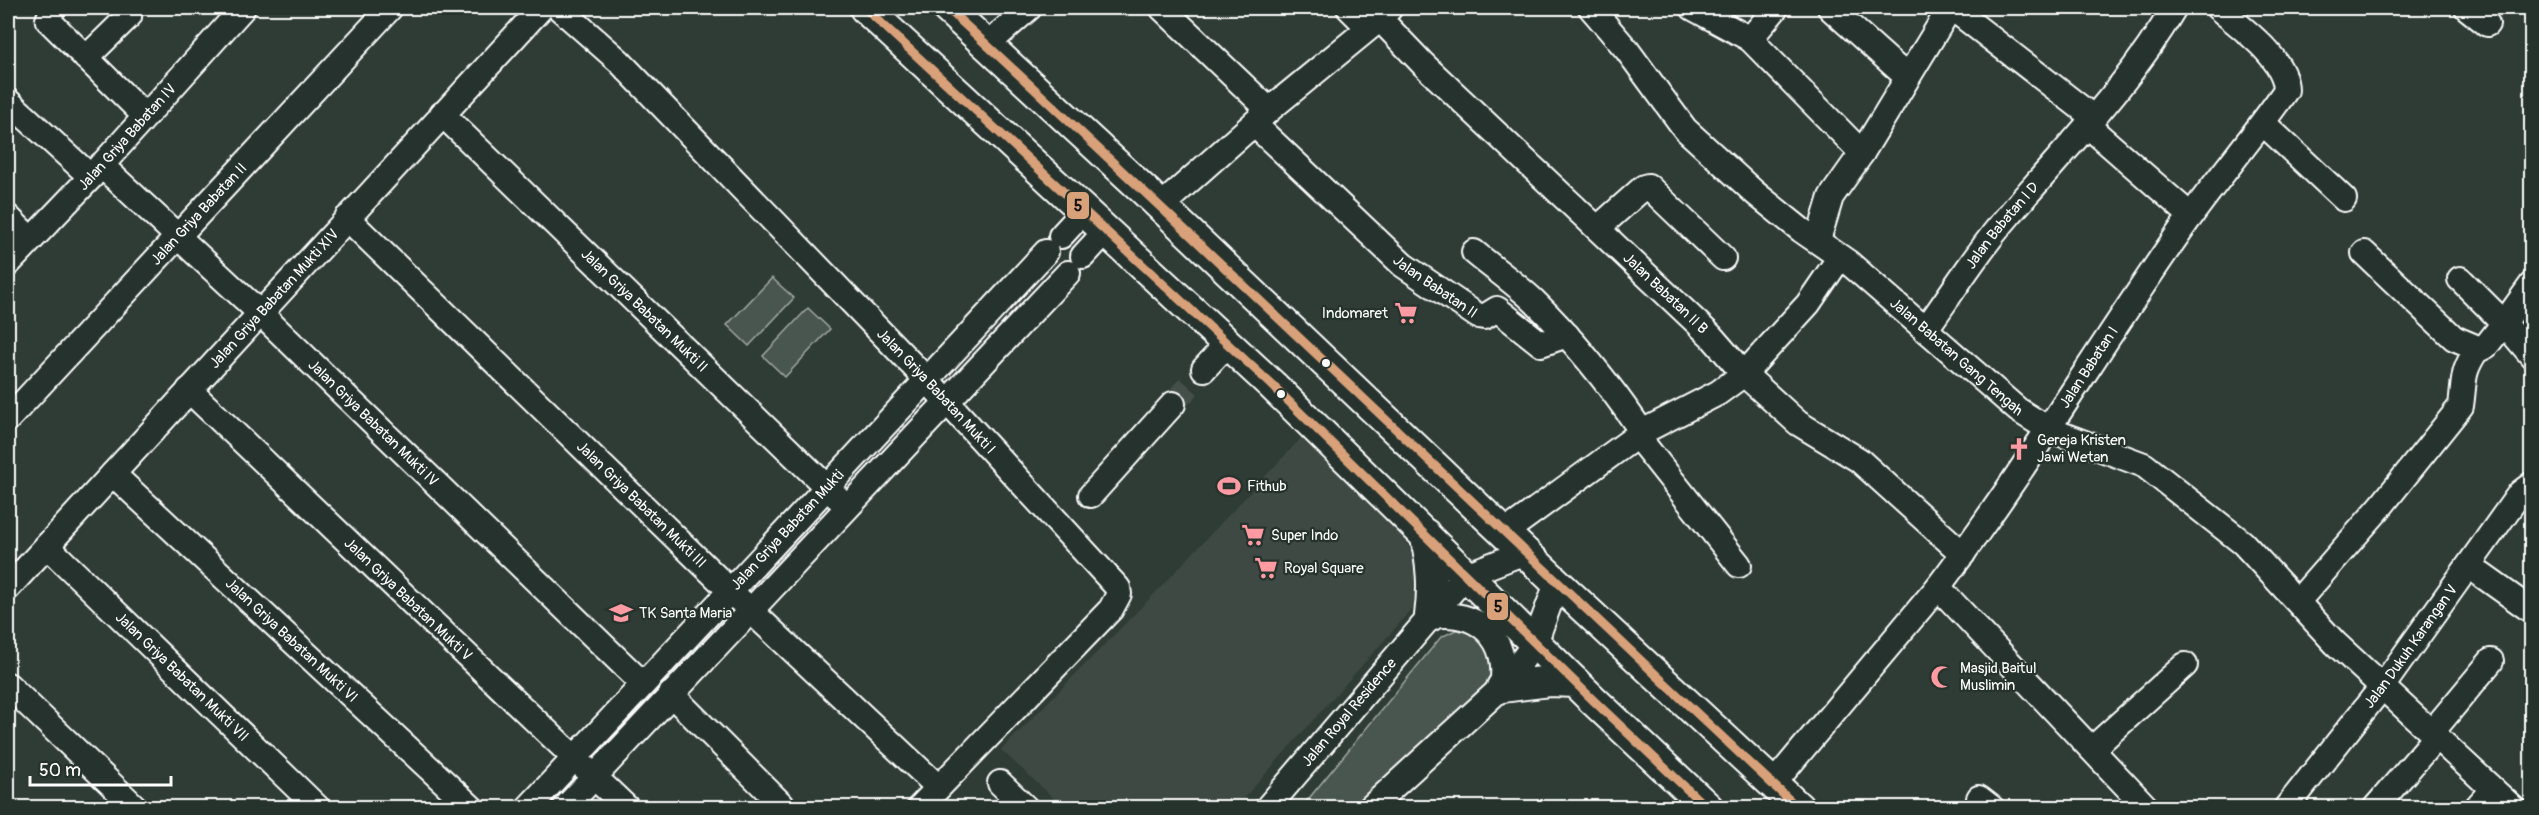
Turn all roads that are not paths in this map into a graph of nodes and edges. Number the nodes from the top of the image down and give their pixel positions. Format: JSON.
{"nodes":[{"id":1,"x":53,"y":8,"type":"edge"},
{"id":2,"x":126,"y":8,"type":"edge"},
{"id":3,"x":243,"y":8,"type":"edge"},
{"id":4,"x":390,"y":8,"type":"edge"},
{"id":5,"x":540,"y":8,"type":"edge"},
{"id":6,"x":559,"y":8,"type":"edge"},
{"id":7,"x":865,"y":8,"type":"edge"},
{"id":8,"x":947,"y":8,"type":"edge"},
{"id":9,"x":1029,"y":8,"type":"edge"},
{"id":10,"x":1162,"y":8,"type":"edge"},
{"id":11,"x":1349,"y":8,"type":"edge"},
{"id":12,"x":1591,"y":8,"type":"edge"},
{"id":13,"x":1693,"y":8,"type":"edge"},
{"id":14,"x":1776,"y":8,"type":"edge"},
{"id":15,"x":1830,"y":8,"type":"edge"},
{"id":16,"x":1951,"y":8,"type":"edge"},
{"id":17,"x":2175,"y":8,"type":"edge"},
{"id":18,"x":2218,"y":8,"type":"edge"},
{"id":19,"x":2467,"y":8,"type":"edge"},
{"id":20,"x":1379,"y":18,"type":"edge"},
{"id":21,"x":2487,"y":24,"type":"dead end"},
{"id":22,"x":1749,"y":39,"type":"junction"},
{"id":23,"x":987,"y":45,"type":"junction"},
{"id":24,"x":86,"y":58,"type":"junction"},
{"id":25,"x":1902,"y":73,"type":"junction"},
{"id":26,"x":8,"y":101,"type":"edge"},
{"id":27,"x":442,"y":114,"type":"junction"},
{"id":28,"x":145,"y":116,"type":"junction"},
{"id":29,"x":1262,"y":117,"type":"junction"},
{"id":30,"x":2091,"y":122,"type":"junction"},
{"id":31,"x":2263,"y":123,"type":"junction"},
{"id":32,"x":1856,"y":146,"type":"junction"},
{"id":33,"x":96,"y":171,"type":"junction"},
{"id":34,"x":2344,"y":199,"type":"dead end"},
{"id":35,"x":1161,"y":206,"type":"junction"},
{"id":36,"x":1083,"y":212,"type":"junction"},
{"id":37,"x":2191,"y":216,"type":"junction"},
{"id":38,"x":8,"y":217,"type":"edge"},
{"id":39,"x":347,"y":218,"type":"junction"},
{"id":40,"x":1598,"y":228,"type":"junction"},
{"id":41,"x":1105,"y":232,"type":"junction"},
{"id":42,"x":1810,"y":236,"type":"junction"},
{"id":43,"x":176,"y":238,"type":"junction"},
{"id":44,"x":30,"y":239,"type":"junction"},
{"id":45,"x":1049,"y":248,"type":"junction"},
{"id":46,"x":1473,"y":252,"type":"dead end"},
{"id":47,"x":2364,"y":253,"type":"dead end"},
{"id":48,"x":1840,"y":257,"type":"junction"},
{"id":49,"x":1723,"y":258,"type":"dead end"},
{"id":50,"x":8,"y":264,"type":"edge"},
{"id":51,"x":1071,"y":269,"type":"junction"},
{"id":52,"x":2460,"y":279,"type":"dead end"},
{"id":53,"x":2532,"y":284,"type":"edge"},
{"id":54,"x":260,"y":313,"type":"junction"},
{"id":55,"x":2504,"y":323,"type":"junction"},
{"id":56,"x":1925,"y":330,"type":"junction"},
{"id":57,"x":1567,"y":335,"type":"junction"},
{"id":58,"x":1228,"y":343,"type":"junction"},
{"id":59,"x":2478,"y":348,"type":"junction"},
{"id":60,"x":2532,"y":356,"type":"edge"},
{"id":61,"x":1738,"y":367,"type":"junction"},
{"id":62,"x":1204,"y":369,"type":"tunnel mouth"},
{"id":63,"x":927,"y":380,"type":"junction"},
{"id":64,"x":189,"y":390,"type":"junction"},
{"id":65,"x":947,"y":401,"type":"junction"},
{"id":66,"x":1173,"y":404,"type":"tunnel mouth"},
{"id":67,"x":8,"y":419,"type":"edge"},
{"id":68,"x":1638,"y":429,"type":"junction"},
{"id":69,"x":2050,"y":430,"type":"junction"},
{"id":70,"x":113,"y":474,"type":"junction"},
{"id":71,"x":2532,"y":484,"type":"edge"},
{"id":72,"x":827,"y":487,"type":"junction"},
{"id":73,"x":1091,"y":495,"type":"dead end"},
{"id":74,"x":846,"y":508,"type":"junction"},
{"id":75,"x":1425,"y":534,"type":"junction"},
{"id":76,"x":47,"y":546,"type":"junction"},
{"id":77,"x":1514,"y":547,"type":"junction"},
{"id":78,"x":1963,"y":554,"type":"junction"},
{"id":79,"x":1739,"y":565,"type":"dead end"},
{"id":80,"x":2469,"y":566,"type":"junction"},
{"id":81,"x":1471,"y":573,"type":"junction"},
{"id":82,"x":1556,"y":586,"type":"junction"},
{"id":83,"x":1938,"y":587,"type":"junction"},
{"id":84,"x":8,"y":588,"type":"edge"},
{"id":85,"x":730,"y":590,"type":"junction"},
{"id":86,"x":2298,"y":601,"type":"junction"},
{"id":87,"x":750,"y":610,"type":"junction"},
{"id":88,"x":2532,"y":611,"type":"edge"},
{"id":89,"x":1430,"y":616,"type":"junction"},
{"id":90,"x":1538,"y":638,"type":"junction"},
{"id":91,"x":2491,"y":661,"type":"dead end"},
{"id":92,"x":2185,"y":665,"type":"dead end"},
{"id":93,"x":1575,"y":682,"type":"junction"},
{"id":94,"x":643,"y":684,"type":"junction"},
{"id":95,"x":8,"y":685,"type":"edge"},
{"id":96,"x":1502,"y":687,"type":"junction"},
{"id":97,"x":2382,"y":687,"type":"junction"},
{"id":98,"x":671,"y":694,"type":"junction"},
{"id":99,"x":2434,"y":734,"type":"junction"},
{"id":100,"x":2092,"y":749,"type":"junction"},
{"id":101,"x":575,"y":757,"type":"junction"},
{"id":102,"x":594,"y":776,"type":"junction"},
{"id":103,"x":1000,"y":783,"type":"dead end"},
{"id":104,"x":1774,"y":783,"type":"junction"},
{"id":105,"x":938,"y":787,"type":"junction"},
{"id":106,"x":2492,"y":790,"type":"junction"},
{"id":107,"x":136,"y":807,"type":"edge"},
{"id":108,"x":318,"y":807,"type":"edge"},
{"id":109,"x":472,"y":807,"type":"edge"},
{"id":110,"x":528,"y":807,"type":"edge"},
{"id":111,"x":565,"y":807,"type":"edge"},
{"id":112,"x":627,"y":807,"type":"edge"},
{"id":113,"x":785,"y":807,"type":"edge"},
{"id":114,"x":919,"y":807,"type":"edge"},
{"id":115,"x":1026,"y":807,"type":"edge"},
{"id":116,"x":1267,"y":807,"type":"edge"},
{"id":117,"x":1370,"y":807,"type":"edge"},
{"id":118,"x":1708,"y":807,"type":"edge"},
{"id":119,"x":1799,"y":807,"type":"edge"},
{"id":120,"x":2146,"y":807,"type":"edge"},
{"id":121,"x":2286,"y":807,"type":"edge"},
{"id":122,"x":2375,"y":807,"type":"edge"},
{"id":123,"x":2476,"y":807,"type":"edge"},
{"id":124,"x":2513,"y":807,"type":"edge"}],
"edges":[{"from":1,"to":24,"type":"street"},
{"from":2,"to":24,"type":"street"},
{"from":3,"to":28,"type":"street","name":"Jalan Griya Babatan IV"},
{"from":4,"to":43,"type":"street","name":"Jalan Griya Babatan II"},
{"from":5,"to":27,"type":"street","name":"Jalan Griya Babatan Mukti XIV"},
{"from":6,"to":63,"type":"street","name":"Jalan Griya Babatan Mukti I"},
{"from":7,"to":36,"type":"main road"},
{"from":8,"to":23,"type":"main road"},
{"from":9,"to":23,"type":"street"},
{"from":10,"to":29,"type":"street"},
{"from":11,"to":20,"type":"street","name":"Jalan Babatan II B"},
{"from":12,"to":42,"type":"street","name":"Jalan Babatan Gang Tengah"},
{"from":13,"to":22,"type":"street"},
{"from":14,"to":22,"type":"street"},
{"from":15,"to":25,"type":"street"},
{"from":16,"to":25,"type":"street"},
{"from":16,"to":30,"type":"street"},
{"from":17,"to":30,"type":"street","name":"Jalan Babatan I D"},
{"from":18,"to":31,"type":"street","name":"Jalan Babatan I"},
{"from":19,"to":21,"type":"street"},
{"from":20,"to":29,"type":"street"},
{"from":20,"to":40,"type":"street","name":"Jalan Babatan II B"},
{"from":22,"to":32,"type":"street"},
{"from":23,"to":35,"type":"main road"},
{"from":24,"to":28,"type":"street"},
{"from":25,"to":32,"type":"street"},
{"from":26,"to":33,"type":"street","name":"Jalan Griya Babatan Mukti IV"},
{"from":27,"to":39,"type":"street","name":"Jalan Griya Babatan Mukti XIV"},
{"from":27,"to":72,"type":"street","name":"Jalan Griya Babatan Mukti II"},
{"from":28,"to":33,"type":"street","name":"Jalan Griya Babatan IV"},
{"from":29,"to":35,"type":"street"},
{"from":29,"to":57,"type":"street","name":"Jalan Babatan II"},
{"from":30,"to":37,"type":"street"},
{"from":30,"to":56,"type":"street","name":"Jalan Babatan I D"},
{"from":31,"to":34,"type":"street"},
{"from":31,"to":37,"type":"street","name":"Jalan Babatan I"},
{"from":32,"to":42,"type":"street"},
{"from":33,"to":43,"type":"street","name":"Jalan Griya Babatan Mukti IV"},
{"from":33,"to":44,"type":"street","name":"Jalan Griya Babatan IV"},
{"from":35,"to":77,"type":"main road"},
{"from":36,"to":41,"type":"main road"},
{"from":36,"to":45,"type":"street","name":"Jalan Griya Babatan Mukti"},
{"from":37,"to":69,"type":"street","name":"Jalan Babatan I"},
{"from":38,"to":44,"type":"street"},
{"from":39,"to":54,"type":"street","name":"Jalan Griya Babatan Mukti XIV"},
{"from":39,"to":85,"type":"street","name":"Jalan Griya Babatan Mukti III"},
{"from":40,"to":49,"type":"street"},
{"from":40,"to":61,"type":"street","name":"Jalan Babatan II B"},
{"from":41,"to":51,"type":"street","name":"Jalan Griya Babatan Mukti"},
{"from":41,"to":58,"type":"main road"},
{"from":42,"to":48,"type":"street","name":"Jalan Babatan Gang Tengah"},
{"from":43,"to":54,"type":"street","name":"Jalan Griya Babatan Mukti IV"},
{"from":43,"to":67,"type":"street","name":"Jalan Griya Babatan II"},
{"from":44,"to":50,"type":"street","name":"Jalan Griya Babatan IV"},
{"from":45,"to":51,"type":"street"},
{"from":45,"to":63,"type":"street","name":"Jalan Griya Babatan Mukti"},
{"from":46,"to":57,"type":"street"},
{"from":47,"to":59,"type":"street"},
{"from":48,"to":56,"type":"street","name":"Jalan Babatan Gang Tengah"},
{"from":48,"to":61,"type":"street","name":"Jalan Royal Residence"},
{"from":51,"to":65,"type":"street","name":"Jalan Griya Babatan Mukti"},
{"from":52,"to":55,"type":"street"},
{"from":53,"to":55,"type":"street"},
{"from":54,"to":64,"type":"street","name":"Jalan Griya Babatan Mukti XIV"},
{"from":54,"to":94,"type":"street","name":"Jalan Griya Babatan Mukti IV"},
{"from":55,"to":59,"type":"street"},
{"from":55,"to":60,"type":"street"},
{"from":56,"to":69,"type":"street","name":"Jalan Babatan Gang Tengah"},
{"from":57,"to":68,"type":"street"},
{"from":58,"to":62,"type":"street"},
{"from":58,"to":75,"type":"main road"},
{"from":59,"to":86,"type":"street"},
{"from":61,"to":68,"type":"street","name":"Jalan Royal Residence"},
{"from":61,"to":78,"type":"street","name":"Jalan Babatan II B"},
{"from":63,"to":65,"type":"street","name":"Jalan Griya Babatan Mukti I"},
{"from":63,"to":72,"type":"street","name":"Jalan Griya Babatan Mukti"},
{"from":64,"to":70,"type":"street","name":"Jalan Griya Babatan Mukti XIV"},
{"from":64,"to":101,"type":"street","name":"Jalan Griya Babatan Mukti V"},
{"from":65,"to":74,"type":"street","name":"Jalan Griya Babatan Mukti"},
{"from":65,"to":105,"type":"street","name":"Jalan Griya Babatan Mukti I"},
{"from":66,"to":73,"type":"street"},
{"from":68,"to":77,"type":"street","name":"Jalan Royal Residence"},
{"from":68,"to":79,"type":"street"},
{"from":69,"to":78,"type":"street","name":"Jalan Babatan I"},
{"from":69,"to":86,"type":"street","name":"Jalan Babatan Gang Tengah"},
{"from":70,"to":76,"type":"street","name":"Jalan Griya Babatan Mukti XIV"},
{"from":70,"to":109,"type":"street","name":"Jalan Griya Babatan Mukti VI"},
{"from":71,"to":80,"type":"street","name":"Jalan Dukuh Karangan V"},
{"from":72,"to":74,"type":"street","name":"Jalan Griya Babatan Mukti II"},
{"from":72,"to":85,"type":"street","name":"Jalan Griya Babatan Mukti"},
{"from":74,"to":87,"type":"street","name":"Jalan Griya Babatan Mukti"},
{"from":75,"to":81,"type":"main road"},
{"from":75,"to":89,"type":"main road"},
{"from":76,"to":84,"type":"street","name":"Jalan Griya Babatan Mukti XIV"},
{"from":76,"to":108,"type":"street","name":"Jalan Griya Babatan Mukti VII"},
{"from":77,"to":81,"type":"street","name":"Jalan Royal Residence"},
{"from":77,"to":82,"type":"main road"},
{"from":78,"to":83,"type":"street","name":"Jalan Babatan I"},
{"from":80,"to":88,"type":"street"},
{"from":80,"to":97,"type":"street","name":"Jalan Dukuh Karangan V"},
{"from":81,"to":89,"type":"street","name":"Jalan Royal Residence"},
{"from":81,"to":90,"type":"main road"},
{"from":82,"to":90,"type":"street"},
{"from":82,"to":104,"type":"main road"},
{"from":83,"to":100,"type":"street"},
{"from":83,"to":104,"type":"street","name":"Jalan Babatan I"},
{"from":85,"to":87,"type":"street","name":"Jalan Griya Babatan Mukti III"},
{"from":85,"to":94,"type":"street","name":"Jalan Griya Babatan Mukti"},
{"from":86,"to":97,"type":"street","name":"Jalan Babatan Gang Tengah"},
{"from":87,"to":98,"type":"street","name":"Jalan Griya Babatan Mukti"},
{"from":87,"to":105,"type":"street","name":"Jalan Griya Babatan Mukti III"},
{"from":89,"to":96,"type":"street"},
{"from":89,"to":116,"type":"street","name":"Jalan Royal Residence"},
{"from":90,"to":93,"type":"main road"},
{"from":90,"to":96,"type":"street"},
{"from":91,"to":99,"type":"street"},
{"from":92,"to":100,"type":"street"},
{"from":93,"to":96,"type":"main road"},
{"from":93,"to":118,"type":"main road"},
{"from":94,"to":101,"type":"street","name":"Jalan Griya Babatan Mukti"},
{"from":95,"to":107,"type":"street"},
{"from":96,"to":117,"type":"street"},
{"from":97,"to":99,"type":"street","name":"Jalan Babatan Gang Tengah"},
{"from":97,"to":121,"type":"street","name":"Jalan Dukuh Karangan V"},
{"from":98,"to":102,"type":"street","name":"Jalan Griya Babatan Mukti"},
{"from":98,"to":113,"type":"street"},
{"from":99,"to":106,"type":"street","name":"Jalan Babatan Gang Tengah"},
{"from":99,"to":122,"type":"street"},
{"from":100,"to":120,"type":"street"},
{"from":101,"to":102,"type":"street","name":"Jalan Griya Babatan Mukti V"},
{"from":101,"to":110,"type":"street","name":"Jalan Griya Babatan Mukti"},
{"from":102,"to":111,"type":"street","name":"Jalan Griya Babatan Mukti"},
{"from":102,"to":112,"type":"street","name":"Jalan Griya Babatan Mukti V"},
{"from":103,"to":115,"type":"street"},
{"from":104,"to":119,"type":"main road"},
{"from":105,"to":114,"type":"street"},
{"from":106,"to":123,"type":"street"},
{"from":106,"to":124,"type":"street","name":"Jalan Babatan Gang Tengah"}]}
